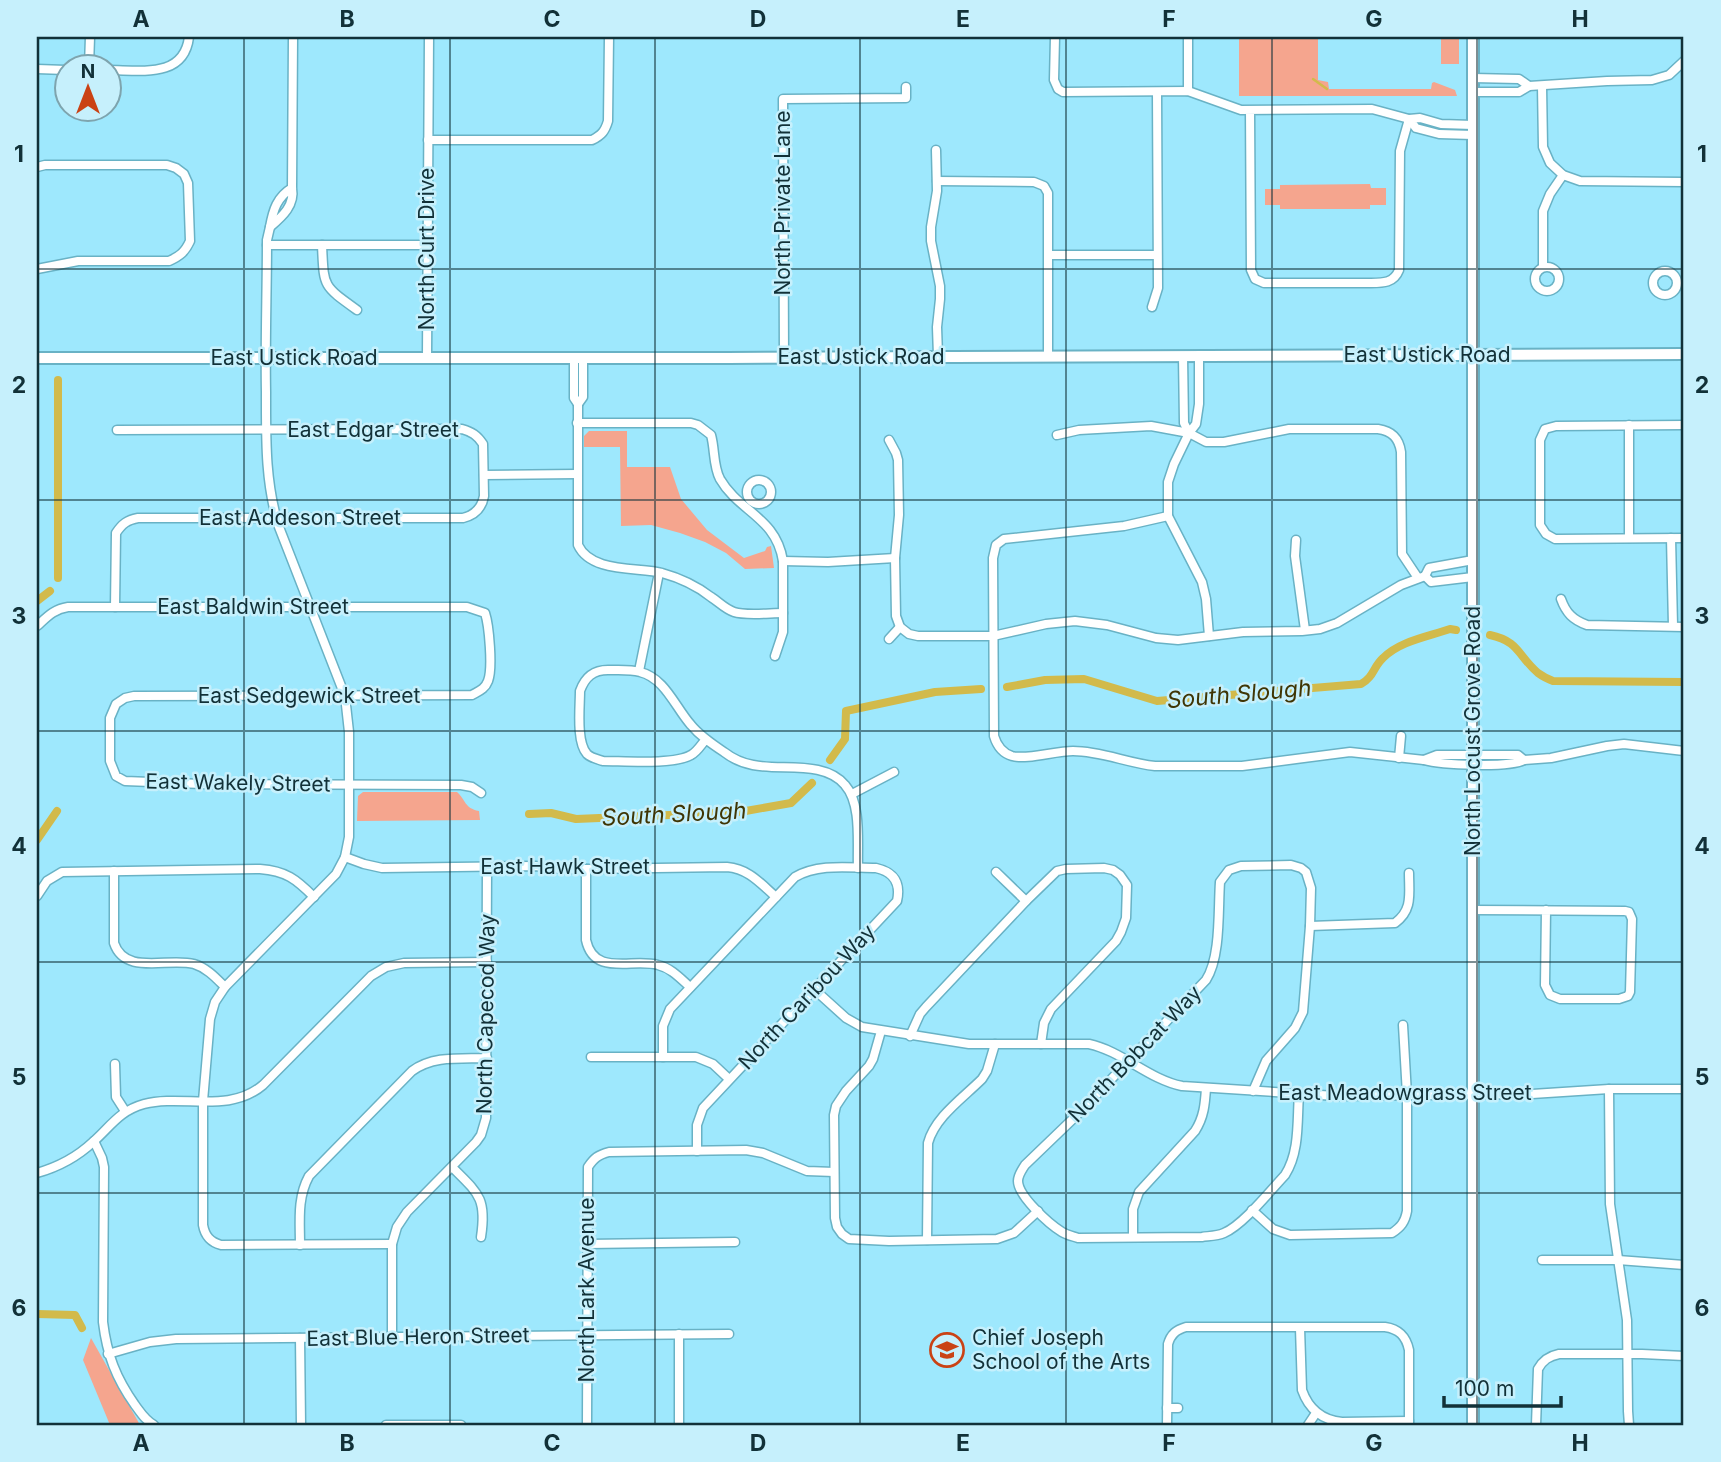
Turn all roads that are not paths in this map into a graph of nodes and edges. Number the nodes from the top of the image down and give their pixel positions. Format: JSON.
{"nodes":[{"id":1,"x":189,"y":37,"type":"edge"},
{"id":2,"x":293,"y":37,"type":"edge"},
{"id":3,"x":429,"y":37,"type":"edge"},
{"id":4,"x":610,"y":37,"type":"edge"},
{"id":5,"x":1055,"y":37,"type":"edge"},
{"id":6,"x":1188,"y":37,"type":"edge"},
{"id":7,"x":1474,"y":37,"type":"edge"},
{"id":8,"x":1683,"y":62,"type":"edge"},
{"id":9,"x":122,"y":70,"type":"edge"},
{"id":10,"x":1473,"y":78,"type":"junction"},
{"id":11,"x":1528,"y":86,"type":"junction"},
{"id":12,"x":1542,"y":86,"type":"junction"},
{"id":13,"x":906,"y":87,"type":"dead end"},
{"id":14,"x":1188,"y":91,"type":"junction"},
{"id":15,"x":1157,"y":92,"type":"junction"},
{"id":16,"x":1473,"y":92,"type":"junction"},
{"id":17,"x":1250,"y":110,"type":"junction"},
{"id":18,"x":1409,"y":120,"type":"junction"},
{"id":19,"x":1473,"y":130,"type":"junction"},
{"id":20,"x":428,"y":140,"type":"junction"},
{"id":21,"x":936,"y":150,"type":"dead end"},
{"id":22,"x":37,"y":167,"type":"edge"},
{"id":23,"x":1563,"y":175,"type":"junction"},
{"id":24,"x":937,"y":181,"type":"junction"},
{"id":25,"x":1684,"y":182,"type":"edge"},
{"id":26,"x":267,"y":245,"type":"junction"},
{"id":27,"x":322,"y":245,"type":"junction"},
{"id":28,"x":427,"y":245,"type":"junction"},
{"id":29,"x":1157,"y":255,"type":"junction"},
{"id":30,"x":1049,"y":256,"type":"junction"},
{"id":31,"x":1543,"y":268,"type":"dead end"},
{"id":32,"x":37,"y":269,"type":"edge"},
{"id":33,"x":1152,"y":307,"type":"dead end"},
{"id":34,"x":356,"y":310,"type":"dead end"},
{"id":35,"x":1474,"y":354,"type":"junction"},
{"id":36,"x":1684,"y":354,"type":"edge"},
{"id":37,"x":1199,"y":355,"type":"junction"},
{"id":38,"x":938,"y":356,"type":"junction"},
{"id":39,"x":1048,"y":356,"type":"junction"},
{"id":40,"x":1183,"y":356,"type":"junction"},
{"id":41,"x":783,"y":357,"type":"junction"},
{"id":42,"x":37,"y":358,"type":"edge"},
{"id":43,"x":266,"y":358,"type":"junction"},
{"id":44,"x":427,"y":358,"type":"junction"},
{"id":45,"x":578,"y":358,"type":"junction"},
{"id":46,"x":577,"y":423,"type":"junction"},
{"id":47,"x":1629,"y":425,"type":"junction"},
{"id":48,"x":1684,"y":425,"type":"edge"},
{"id":49,"x":117,"y":429,"type":"dead end"},
{"id":50,"x":266,"y":429,"type":"junction"},
{"id":51,"x":1189,"y":433,"type":"junction"},
{"id":52,"x":1057,"y":435,"type":"dead end"},
{"id":53,"x":889,"y":440,"type":"dead end"},
{"id":54,"x":577,"y":474,"type":"junction"},
{"id":55,"x":484,"y":475,"type":"junction"},
{"id":56,"x":1168,"y":516,"type":"junction"},
{"id":57,"x":276,"y":518,"type":"junction"},
{"id":58,"x":1629,"y":538,"type":"junction"},
{"id":59,"x":1671,"y":538,"type":"junction"},
{"id":60,"x":1684,"y":538,"type":"edge"},
{"id":61,"x":1296,"y":540,"type":"dead end"},
{"id":62,"x":895,"y":558,"type":"junction"},
{"id":63,"x":1473,"y":560,"type":"junction"},
{"id":64,"x":783,"y":561,"type":"junction"},
{"id":65,"x":659,"y":573,"type":"junction"},
{"id":66,"x":1421,"y":577,"type":"junction"},
{"id":67,"x":1473,"y":577,"type":"junction"},
{"id":68,"x":1561,"y":599,"type":"dead end"},
{"id":69,"x":115,"y":607,"type":"junction"},
{"id":70,"x":309,"y":607,"type":"junction"},
{"id":71,"x":783,"y":613,"type":"junction"},
{"id":72,"x":37,"y":626,"type":"edge"},
{"id":73,"x":1673,"y":626,"type":"junction"},
{"id":74,"x":1684,"y":626,"type":"edge"},
{"id":75,"x":900,"y":627,"type":"junction"},
{"id":76,"x":1305,"y":630,"type":"junction"},
{"id":77,"x":993,"y":636,"type":"junction"},
{"id":78,"x":1209,"y":636,"type":"junction"},
{"id":79,"x":889,"y":639,"type":"dead end"},
{"id":80,"x":775,"y":656,"type":"dead end"},
{"id":81,"x":639,"y":671,"type":"junction"},
{"id":82,"x":488,"y":682,"type":"joint"},
{"id":83,"x":345,"y":696,"type":"junction"},
{"id":84,"x":1401,"y":736,"type":"dead end"},
{"id":85,"x":706,"y":739,"type":"junction"},
{"id":86,"x":1684,"y":751,"type":"edge"},
{"id":87,"x":1399,"y":758,"type":"junction"},
{"id":88,"x":1472,"y":759,"type":"junction"},
{"id":89,"x":894,"y":772,"type":"dead end"},
{"id":90,"x":125,"y":781,"type":"joint"},
{"id":91,"x":350,"y":785,"type":"junction"},
{"id":92,"x":481,"y":793,"type":"dead end"},
{"id":93,"x":852,"y":794,"type":"junction"},
{"id":94,"x":345,"y":857,"type":"junction"},
{"id":95,"x":487,"y":867,"type":"junction"},
{"id":96,"x":858,"y":868,"type":"junction"},
{"id":97,"x":586,"y":869,"type":"junction"},
{"id":98,"x":114,"y":871,"type":"junction"},
{"id":99,"x":996,"y":872,"type":"dead end"},
{"id":100,"x":1409,"y":873,"type":"dead end"},
{"id":101,"x":37,"y":896,"type":"edge"},
{"id":102,"x":314,"y":897,"type":"junction"},
{"id":103,"x":775,"y":897,"type":"junction"},
{"id":104,"x":1026,"y":901,"type":"junction"},
{"id":105,"x":1473,"y":910,"type":"junction"},
{"id":106,"x":1546,"y":910,"type":"junction"},
{"id":107,"x":1310,"y":926,"type":"junction"},
{"id":108,"x":487,"y":962,"type":"junction"},
{"id":109,"x":225,"y":987,"type":"junction"},
{"id":110,"x":690,"y":987,"type":"junction"},
{"id":111,"x":815,"y":990,"type":"junction"},
{"id":112,"x":1404,"y":1025,"type":"dead end"},
{"id":113,"x":881,"y":1031,"type":"junction"},
{"id":114,"x":910,"y":1035,"type":"junction"},
{"id":115,"x":995,"y":1044,"type":"junction"},
{"id":116,"x":1041,"y":1044,"type":"junction"},
{"id":117,"x":663,"y":1056,"type":"junction"},
{"id":118,"x":591,"y":1057,"type":"dead end"},
{"id":119,"x":487,"y":1058,"type":"junction"},
{"id":120,"x":1129,"y":1061,"type":"junction"},
{"id":121,"x":115,"y":1064,"type":"dead end"},
{"id":122,"x":729,"y":1079,"type":"junction"},
{"id":123,"x":1206,"y":1088,"type":"junction"},
{"id":124,"x":1609,"y":1089,"type":"junction"},
{"id":125,"x":1684,"y":1089,"type":"edge"},
{"id":126,"x":1253,"y":1091,"type":"junction"},
{"id":127,"x":1299,"y":1094,"type":"junction"},
{"id":128,"x":1473,"y":1094,"type":"junction"},
{"id":129,"x":1407,"y":1096,"type":"junction"},
{"id":130,"x":204,"y":1101,"type":"junction"},
{"id":131,"x":125,"y":1111,"type":"junction"},
{"id":132,"x":94,"y":1141,"type":"junction"},
{"id":133,"x":697,"y":1151,"type":"junction"},
{"id":134,"x":452,"y":1167,"type":"junction"},
{"id":135,"x":37,"y":1172,"type":"edge"},
{"id":136,"x":834,"y":1172,"type":"junction"},
{"id":137,"x":1252,"y":1210,"type":"junction"},
{"id":138,"x":1038,"y":1211,"type":"junction"},
{"id":139,"x":481,"y":1237,"type":"dead end"},
{"id":140,"x":1133,"y":1237,"type":"junction"},
{"id":141,"x":927,"y":1240,"type":"junction"},
{"id":142,"x":735,"y":1242,"type":"dead end"},
{"id":143,"x":392,"y":1244,"type":"junction"},
{"id":144,"x":587,"y":1244,"type":"junction"},
{"id":145,"x":300,"y":1245,"type":"junction"},
{"id":146,"x":1542,"y":1260,"type":"dead end"},
{"id":147,"x":1618,"y":1260,"type":"junction"},
{"id":148,"x":1684,"y":1265,"type":"edge"},
{"id":149,"x":1300,"y":1328,"type":"junction"},
{"id":150,"x":679,"y":1334,"type":"junction"},
{"id":151,"x":729,"y":1334,"type":"dead end"},
{"id":152,"x":587,"y":1335,"type":"junction"},
{"id":153,"x":392,"y":1337,"type":"junction"},
{"id":154,"x":300,"y":1338,"type":"junction"},
{"id":155,"x":108,"y":1353,"type":"junction"},
{"id":156,"x":1627,"y":1354,"type":"junction"},
{"id":157,"x":1684,"y":1356,"type":"edge"},
{"id":158,"x":1167,"y":1408,"type":"junction"},
{"id":159,"x":1178,"y":1408,"type":"dead end"},
{"id":160,"x":1316,"y":1413,"type":"junction"},
{"id":161,"x":1409,"y":1423,"type":"edge"},
{"id":162,"x":154,"y":1425,"type":"edge"},
{"id":163,"x":301,"y":1425,"type":"edge"},
{"id":164,"x":386,"y":1425,"type":"edge"},
{"id":165,"x":461,"y":1425,"type":"edge"},
{"id":166,"x":587,"y":1425,"type":"edge"},
{"id":167,"x":679,"y":1425,"type":"edge"},
{"id":168,"x":1167,"y":1425,"type":"edge"},
{"id":169,"x":1308,"y":1425,"type":"edge"},
{"id":170,"x":1473,"y":1425,"type":"edge"},
{"id":171,"x":1536,"y":1425,"type":"edge"},
{"id":172,"x":1629,"y":1425,"type":"edge"}],
"edges":[{"from":1,"to":9,"type":"street"},
{"from":2,"to":26,"type":"street"},
{"from":3,"to":20,"type":"street","name":"North Curt Drive"},
{"from":4,"to":20,"type":"street","name":"North Curt Drive"},
{"from":5,"to":15,"type":"street"},
{"from":6,"to":14,"type":"street"},
{"from":7,"to":10,"type":"main road","name":"North Locust Grove Road"},
{"from":8,"to":12,"type":"street"},
{"from":10,"to":11,"type":"street"},
{"from":10,"to":16,"type":"main road","name":"North Locust Grove Road"},
{"from":11,"to":12,"type":"street"},
{"from":11,"to":16,"type":"street"},
{"from":12,"to":23,"type":"street"},
{"from":13,"to":41,"type":"street","name":"North Private Lane"},
{"from":14,"to":15,"type":"street"},
{"from":14,"to":17,"type":"street"},
{"from":15,"to":29,"type":"street"},
{"from":16,"to":19,"type":"main road","name":"North Locust Grove Road"},
{"from":17,"to":18,"type":"street"},
{"from":17,"to":18,"type":"street"},
{"from":18,"to":19,"type":"street"},
{"from":19,"to":35,"type":"main road","name":"North Locust Grove Road"},
{"from":20,"to":28,"type":"street","name":"North Curt Drive"},
{"from":21,"to":24,"type":"street"},
{"from":22,"to":32,"type":"street"},
{"from":23,"to":25,"type":"street"},
{"from":23,"to":31,"type":"street"},
{"from":24,"to":30,"type":"street"},
{"from":24,"to":38,"type":"street"},
{"from":26,"to":27,"type":"street"},
{"from":26,"to":43,"type":"street"},
{"from":27,"to":28,"type":"street"},
{"from":27,"to":34,"type":"street"},
{"from":28,"to":44,"type":"street","name":"North Curt Drive"},
{"from":29,"to":30,"type":"street"},
{"from":29,"to":33,"type":"street"},
{"from":30,"to":39,"type":"street"},
{"from":35,"to":36,"type":"main road","name":"East Ustick Road"},
{"from":35,"to":37,"type":"main road","name":"East Ustick Road"},
{"from":35,"to":63,"type":"main road","name":"North Locust Grove Road"},
{"from":37,"to":40,"type":"main road","name":"East Ustick Road"},
{"from":37,"to":51,"type":"street"},
{"from":38,"to":39,"type":"main road","name":"East Ustick Road"},
{"from":38,"to":41,"type":"main road","name":"East Ustick Road"},
{"from":39,"to":40,"type":"main road","name":"East Ustick Road"},
{"from":40,"to":51,"type":"street"},
{"from":41,"to":45,"type":"main road","name":"East Ustick Road"},
{"from":42,"to":43,"type":"main road","name":"East Ustick Road"},
{"from":43,"to":44,"type":"main road","name":"East Ustick Road"},
{"from":43,"to":50,"type":"street"},
{"from":44,"to":45,"type":"main road","name":"East Ustick Road"},
{"from":45,"to":46,"type":"street"},
{"from":46,"to":54,"type":"street"},
{"from":46,"to":64,"type":"street"},
{"from":47,"to":48,"type":"street"},
{"from":47,"to":58,"type":"street"},
{"from":47,"to":58,"type":"street"},
{"from":49,"to":50,"type":"street","name":"East Edgar Street"},
{"from":50,"to":55,"type":"street","name":"East Edgar Street"},
{"from":50,"to":57,"type":"street"},
{"from":51,"to":52,"type":"street"},
{"from":51,"to":56,"type":"street"},
{"from":51,"to":66,"type":"street"},
{"from":53,"to":62,"type":"street"},
{"from":54,"to":55,"type":"street"},
{"from":54,"to":65,"type":"street"},
{"from":55,"to":57,"type":"street","name":"East Addeson Street"},
{"from":56,"to":77,"type":"street"},
{"from":56,"to":78,"type":"street"},
{"from":57,"to":69,"type":"street","name":"East Addeson Street"},
{"from":57,"to":70,"type":"street"},
{"from":58,"to":59,"type":"street"},
{"from":59,"to":60,"type":"street"},
{"from":59,"to":73,"type":"street"},
{"from":61,"to":76,"type":"street"},
{"from":62,"to":64,"type":"street"},
{"from":62,"to":75,"type":"street"},
{"from":63,"to":66,"type":"street"},
{"from":63,"to":67,"type":"main road","name":"North Locust Grove Road"},
{"from":64,"to":71,"type":"street"},
{"from":65,"to":71,"type":"street"},
{"from":65,"to":81,"type":"street"},
{"from":66,"to":67,"type":"street"},
{"from":66,"to":76,"type":"street"},
{"from":67,"to":88,"type":"main road","name":"North Locust Grove Road"},
{"from":68,"to":73,"type":"street"},
{"from":69,"to":70,"type":"street","name":"East Baldwin Street"},
{"from":69,"to":72,"type":"street","name":"East Baldwin Street"},
{"from":70,"to":82,"type":"street","name":"East Baldwin Street"},
{"from":70,"to":83,"type":"street"},
{"from":71,"to":80,"type":"street"},
{"from":73,"to":74,"type":"street"},
{"from":75,"to":77,"type":"street"},
{"from":75,"to":79,"type":"street"},
{"from":76,"to":78,"type":"street"},
{"from":77,"to":78,"type":"street"},
{"from":77,"to":87,"type":"street"},
{"from":81,"to":85,"type":"street"},
{"from":81,"to":85,"type":"street"},
{"from":82,"to":83,"type":"street","name":"East Sedgewick Street"},
{"from":83,"to":90,"type":"street","name":"East Sedgewick Street"},
{"from":83,"to":91,"type":"street"},
{"from":84,"to":87,"type":"street"},
{"from":85,"to":93,"type":"street"},
{"from":86,"to":88,"type":"street"},
{"from":87,"to":88,"type":"street"},
{"from":88,"to":105,"type":"main road","name":"North Locust Grove Road"},
{"from":89,"to":93,"type":"street"},
{"from":90,"to":91,"type":"street","name":"East Wakely Street"},
{"from":91,"to":92,"type":"street","name":"East Wakely Street"},
{"from":91,"to":94,"type":"street"},
{"from":93,"to":96,"type":"street"},
{"from":94,"to":95,"type":"street","name":"East Hawk Street"},
{"from":94,"to":102,"type":"street"},
{"from":95,"to":97,"type":"street","name":"East Hawk Street"},
{"from":95,"to":108,"type":"street","name":"North Capecod Way"},
{"from":96,"to":103,"type":"street"},
{"from":96,"to":111,"type":"street","name":"North Caribou Way"},
{"from":97,"to":103,"type":"street","name":"East Hawk Street"},
{"from":97,"to":110,"type":"street"},
{"from":98,"to":101,"type":"street"},
{"from":98,"to":102,"type":"street"},
{"from":98,"to":109,"type":"street"},
{"from":99,"to":104,"type":"street"},
{"from":100,"to":107,"type":"street"},
{"from":102,"to":109,"type":"street"},
{"from":103,"to":110,"type":"street"},
{"from":104,"to":114,"type":"street"},
{"from":104,"to":116,"type":"street"},
{"from":105,"to":106,"type":"street"},
{"from":105,"to":128,"type":"main road","name":"North Locust Grove Road"},
{"from":106,"to":106,"type":"street"},
{"from":107,"to":120,"type":"street","name":"North Bobcat Way"},
{"from":107,"to":126,"type":"street"},
{"from":108,"to":119,"type":"street","name":"North Capecod Way"},
{"from":108,"to":130,"type":"street"},
{"from":109,"to":130,"type":"street"},
{"from":110,"to":117,"type":"street"},
{"from":111,"to":113,"type":"street","name":"East Meadowgrass Street"},
{"from":111,"to":122,"type":"street","name":"North Caribou Way"},
{"from":112,"to":129,"type":"street"},
{"from":113,"to":114,"type":"street","name":"East Meadowgrass Street"},
{"from":113,"to":136,"type":"street"},
{"from":114,"to":115,"type":"street","name":"East Meadowgrass Street"},
{"from":115,"to":116,"type":"street","name":"East Meadowgrass Street"},
{"from":115,"to":141,"type":"street"},
{"from":116,"to":120,"type":"street","name":"East Meadowgrass Street"},
{"from":117,"to":118,"type":"street"},
{"from":117,"to":122,"type":"street"},
{"from":119,"to":134,"type":"street","name":"North Capecod Way"},
{"from":119,"to":145,"type":"street"},
{"from":120,"to":123,"type":"street","name":"East Meadowgrass Street"},
{"from":120,"to":138,"type":"street","name":"North Bobcat Way"},
{"from":121,"to":131,"type":"street"},
{"from":122,"to":133,"type":"street","name":"North Caribou Way"},
{"from":123,"to":126,"type":"street","name":"East Meadowgrass Street"},
{"from":123,"to":140,"type":"street"},
{"from":124,"to":125,"type":"street","name":"East Meadowgrass Street"},
{"from":124,"to":128,"type":"street","name":"East Meadowgrass Street"},
{"from":124,"to":147,"type":"street"},
{"from":126,"to":127,"type":"street","name":"East Meadowgrass Street"},
{"from":127,"to":129,"type":"street","name":"East Meadowgrass Street"},
{"from":127,"to":137,"type":"street","name":"North Bobcat Way"},
{"from":128,"to":129,"type":"street","name":"East Meadowgrass Street"},
{"from":128,"to":170,"type":"main road","name":"North Locust Grove Road"},
{"from":129,"to":137,"type":"street"},
{"from":130,"to":131,"type":"street"},
{"from":130,"to":145,"type":"street"},
{"from":131,"to":132,"type":"street"},
{"from":132,"to":135,"type":"street"},
{"from":132,"to":155,"type":"street"},
{"from":133,"to":136,"type":"street"},
{"from":133,"to":144,"type":"street","name":"North Lark Avenue"},
{"from":134,"to":139,"type":"street"},
{"from":134,"to":143,"type":"street","name":"North Capecod Way"},
{"from":136,"to":141,"type":"street"},
{"from":137,"to":140,"type":"street","name":"North Bobcat Way"},
{"from":138,"to":140,"type":"street","name":"North Bobcat Way"},
{"from":138,"to":141,"type":"street"},
{"from":142,"to":144,"type":"street"},
{"from":143,"to":145,"type":"street"},
{"from":143,"to":153,"type":"street","name":"North Capecod Way"},
{"from":144,"to":152,"type":"street","name":"North Lark Avenue"},
{"from":146,"to":147,"type":"street"},
{"from":147,"to":148,"type":"street"},
{"from":147,"to":156,"type":"street"},
{"from":149,"to":158,"type":"street"},
{"from":149,"to":160,"type":"street"},
{"from":149,"to":161,"type":"street"},
{"from":150,"to":151,"type":"street","name":"East Blue Heron Street"},
{"from":150,"to":152,"type":"street","name":"East Blue Heron Street"},
{"from":150,"to":167,"type":"street"},
{"from":152,"to":153,"type":"street","name":"East Blue Heron Street"},
{"from":152,"to":166,"type":"street","name":"North Lark Avenue"},
{"from":153,"to":154,"type":"street","name":"East Blue Heron Street"},
{"from":154,"to":155,"type":"street","name":"East Blue Heron Street"},
{"from":154,"to":163,"type":"street"},
{"from":155,"to":162,"type":"street"},
{"from":156,"to":157,"type":"street"},
{"from":156,"to":171,"type":"street"},
{"from":156,"to":172,"type":"street"},
{"from":158,"to":159,"type":"street"},
{"from":158,"to":168,"type":"street"},
{"from":160,"to":161,"type":"street"},
{"from":160,"to":169,"type":"street"},
{"from":164,"to":165,"type":"street"}]}
